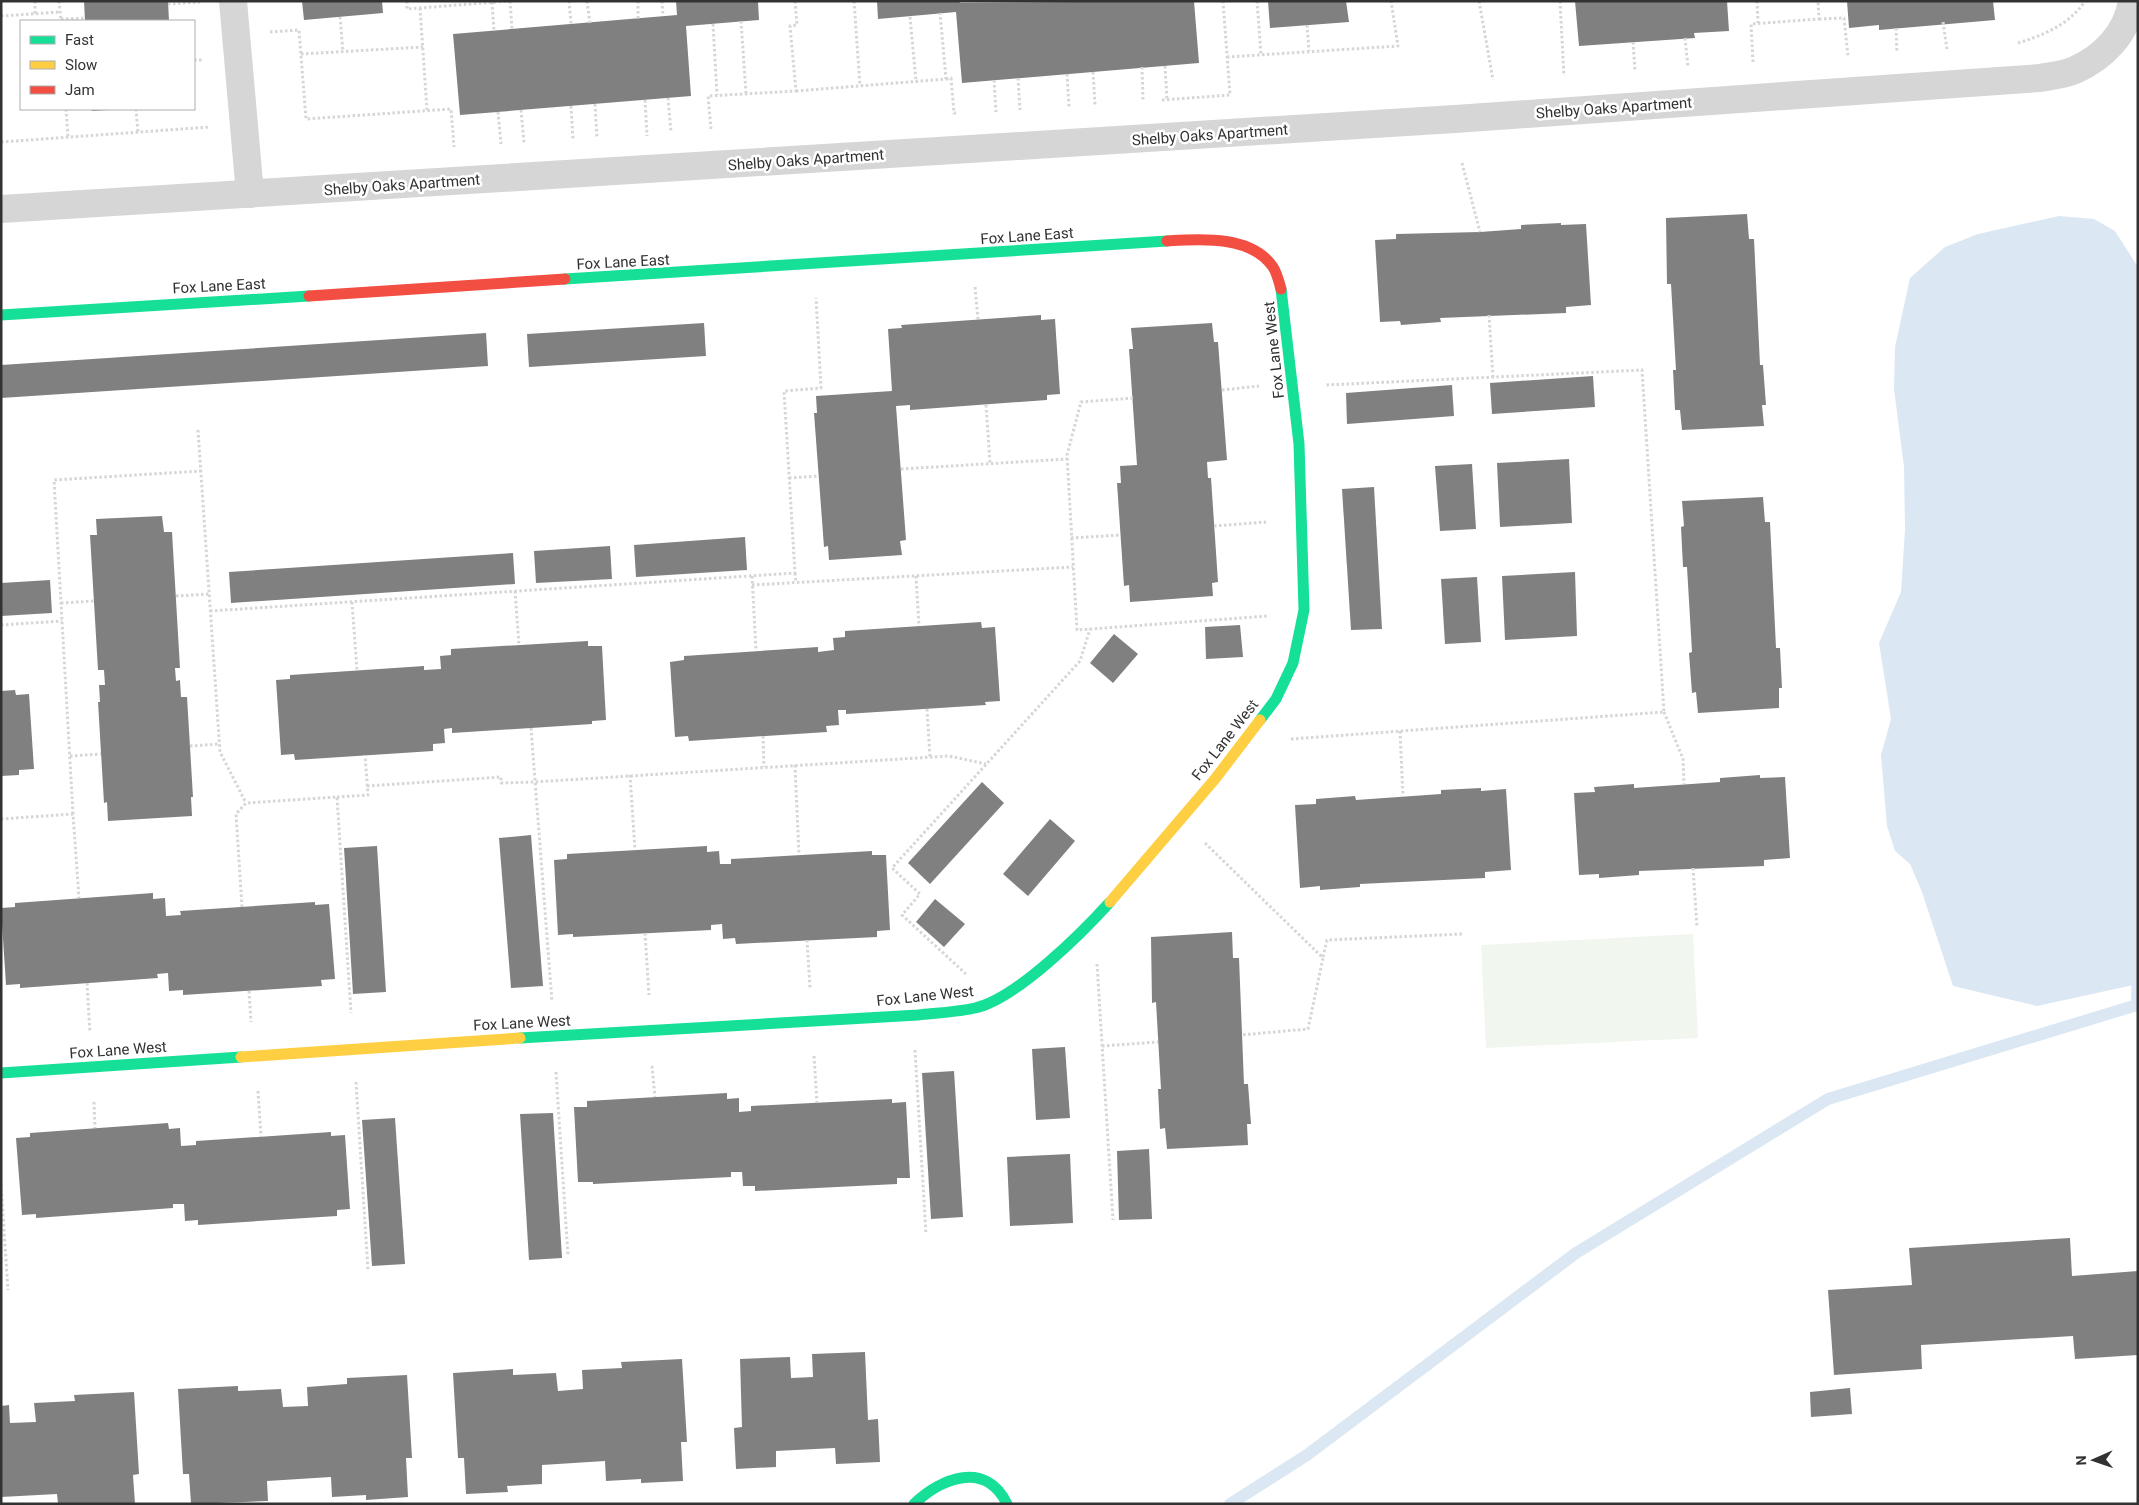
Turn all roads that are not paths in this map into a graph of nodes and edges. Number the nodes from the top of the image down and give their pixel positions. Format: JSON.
{"nodes":[{"id":1,"x":233,"y":1,"type":"edge"},
{"id":2,"x":2132,"y":1,"type":"edge"},
{"id":3,"x":250,"y":194,"type":"junction"},
{"id":4,"x":1,"y":209,"type":"edge"},
{"id":5,"x":1246,"y":246,"type":"joint"},
{"id":6,"x":1,"y":315,"type":"edge"},
{"id":7,"x":1,"y":1072,"type":"edge"},
{"id":8,"x":914,"y":1504,"type":"edge"},
{"id":9,"x":1007,"y":1504,"type":"edge"}],
"edges":[{"from":1,"to":3,"type":"street"},
{"from":2,"to":3,"type":"street","name":"Shelby Oaks Apartment"},
{"from":3,"to":4,"type":"street","name":"Shelby Oaks Apartment"},
{"from":5,"to":6,"type":"street","name":"Fox Lane East"},
{"from":5,"to":7,"type":"street","name":"Fox Lane West"},
{"from":8,"to":9,"type":"street"}]}
